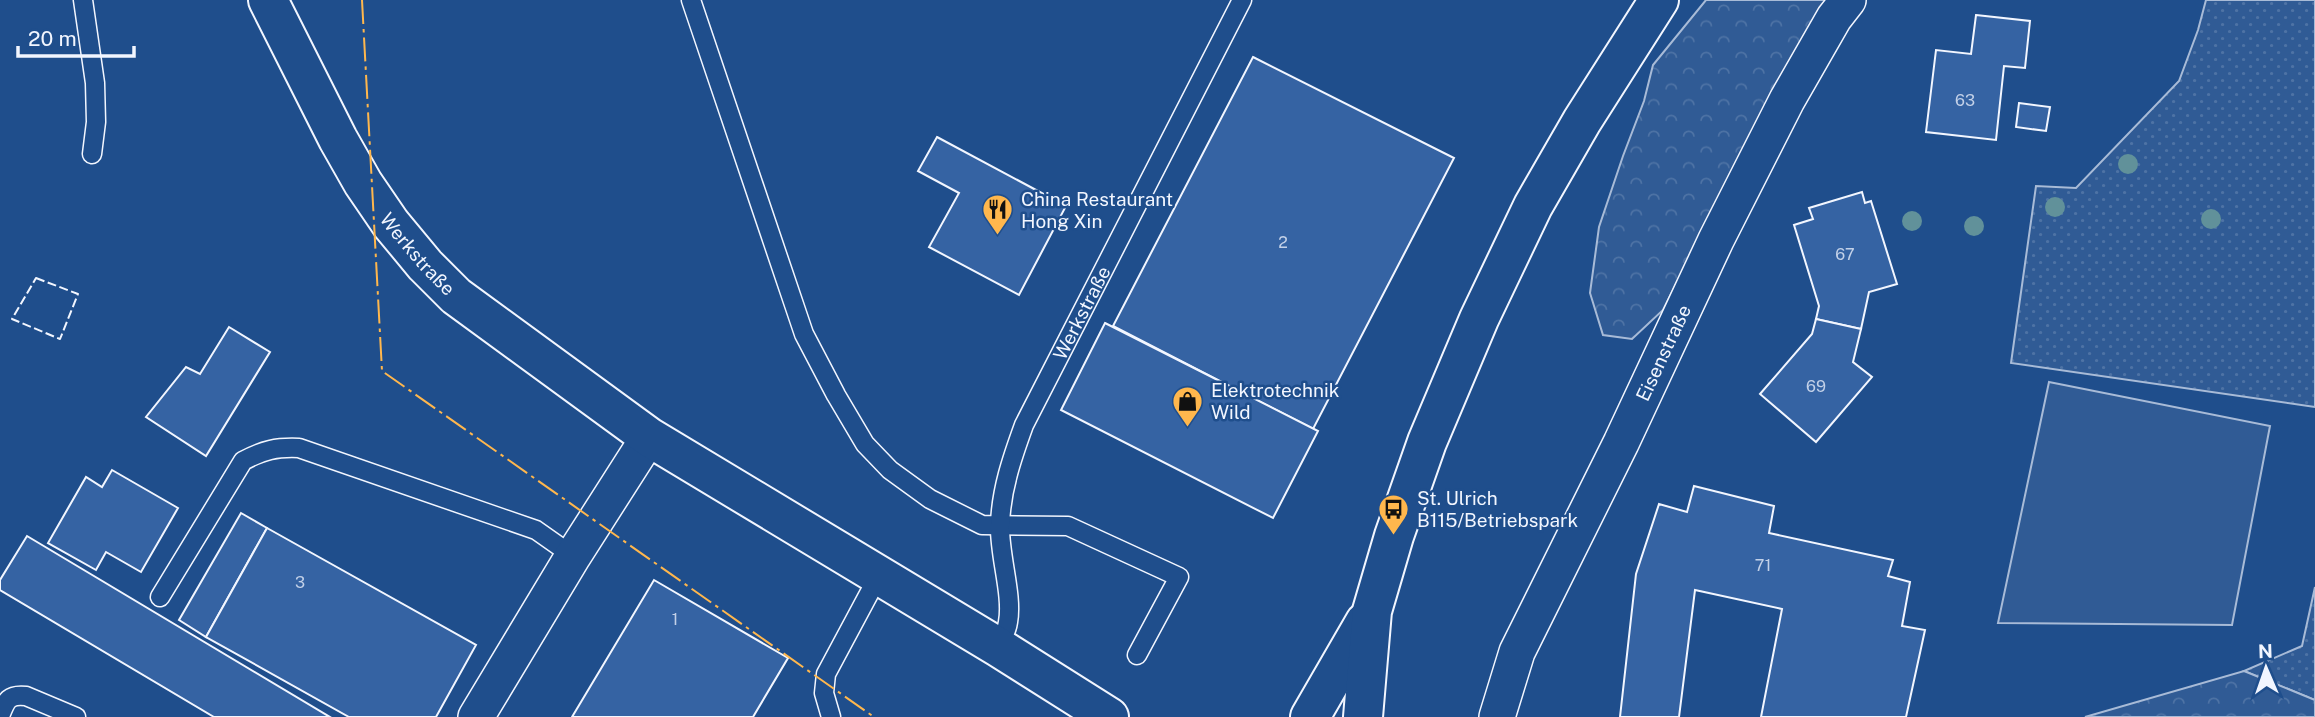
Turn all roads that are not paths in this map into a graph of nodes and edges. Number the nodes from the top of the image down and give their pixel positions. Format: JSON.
{"nodes":[{"id":1,"x":83,"y":0,"type":"edge"},
{"id":2,"x":268,"y":0,"type":"edge"},
{"id":3,"x":691,"y":0,"type":"edge"},
{"id":4,"x":1242,"y":0,"type":"edge"},
{"id":5,"x":1659,"y":0,"type":"edge"},
{"id":6,"x":1848,"y":0,"type":"edge"},
{"id":7,"x":92,"y":154,"type":"dead end"},
{"id":8,"x":649,"y":437,"type":"junction"},
{"id":9,"x":1000,"y":527,"type":"junction"},
{"id":10,"x":573,"y":556,"type":"junction"},
{"id":11,"x":879,"y":575,"type":"junction"},
{"id":12,"x":160,"y":597,"type":"dead end"},
{"id":13,"x":1372,"y":611,"type":"junction"},
{"id":14,"x":998,"y":647,"type":"junction"},
{"id":15,"x":1137,"y":655,"type":"dead end"},
{"id":16,"x":0,"y":716,"type":"edge"},
{"id":17,"x":76,"y":717,"type":"edge"},
{"id":18,"x":476,"y":717,"type":"edge"},
{"id":19,"x":831,"y":717,"type":"edge"},
{"id":20,"x":1109,"y":717,"type":"edge"},
{"id":21,"x":1310,"y":717,"type":"edge"},
{"id":22,"x":1363,"y":717,"type":"edge"},
{"id":23,"x":1497,"y":717,"type":"edge"}],
"edges":[{"from":1,"to":7,"type":"lane"},
{"from":2,"to":8,"type":"street","name":"Werkstraße"},
{"from":3,"to":9,"type":"lane"},
{"from":4,"to":9,"type":"lane","name":"Werkstraße"},
{"from":5,"to":13,"type":"street"},
{"from":6,"to":23,"type":"street","name":"Eisenstraße"},
{"from":8,"to":10,"type":"street"},
{"from":8,"to":11,"type":"street","name":"Werkstraße"},
{"from":9,"to":14,"type":"lane","name":"Werkstraße"},
{"from":9,"to":15,"type":"lane"},
{"from":10,"to":12,"type":"lane"},
{"from":10,"to":18,"type":"street"},
{"from":11,"to":14,"type":"street","name":"Werkstraße"},
{"from":11,"to":19,"type":"lane"},
{"from":13,"to":21,"type":"street"},
{"from":13,"to":22,"type":"street"},
{"from":14,"to":20,"type":"street","name":"Werkstraße"},
{"from":16,"to":17,"type":"lane"}]}
